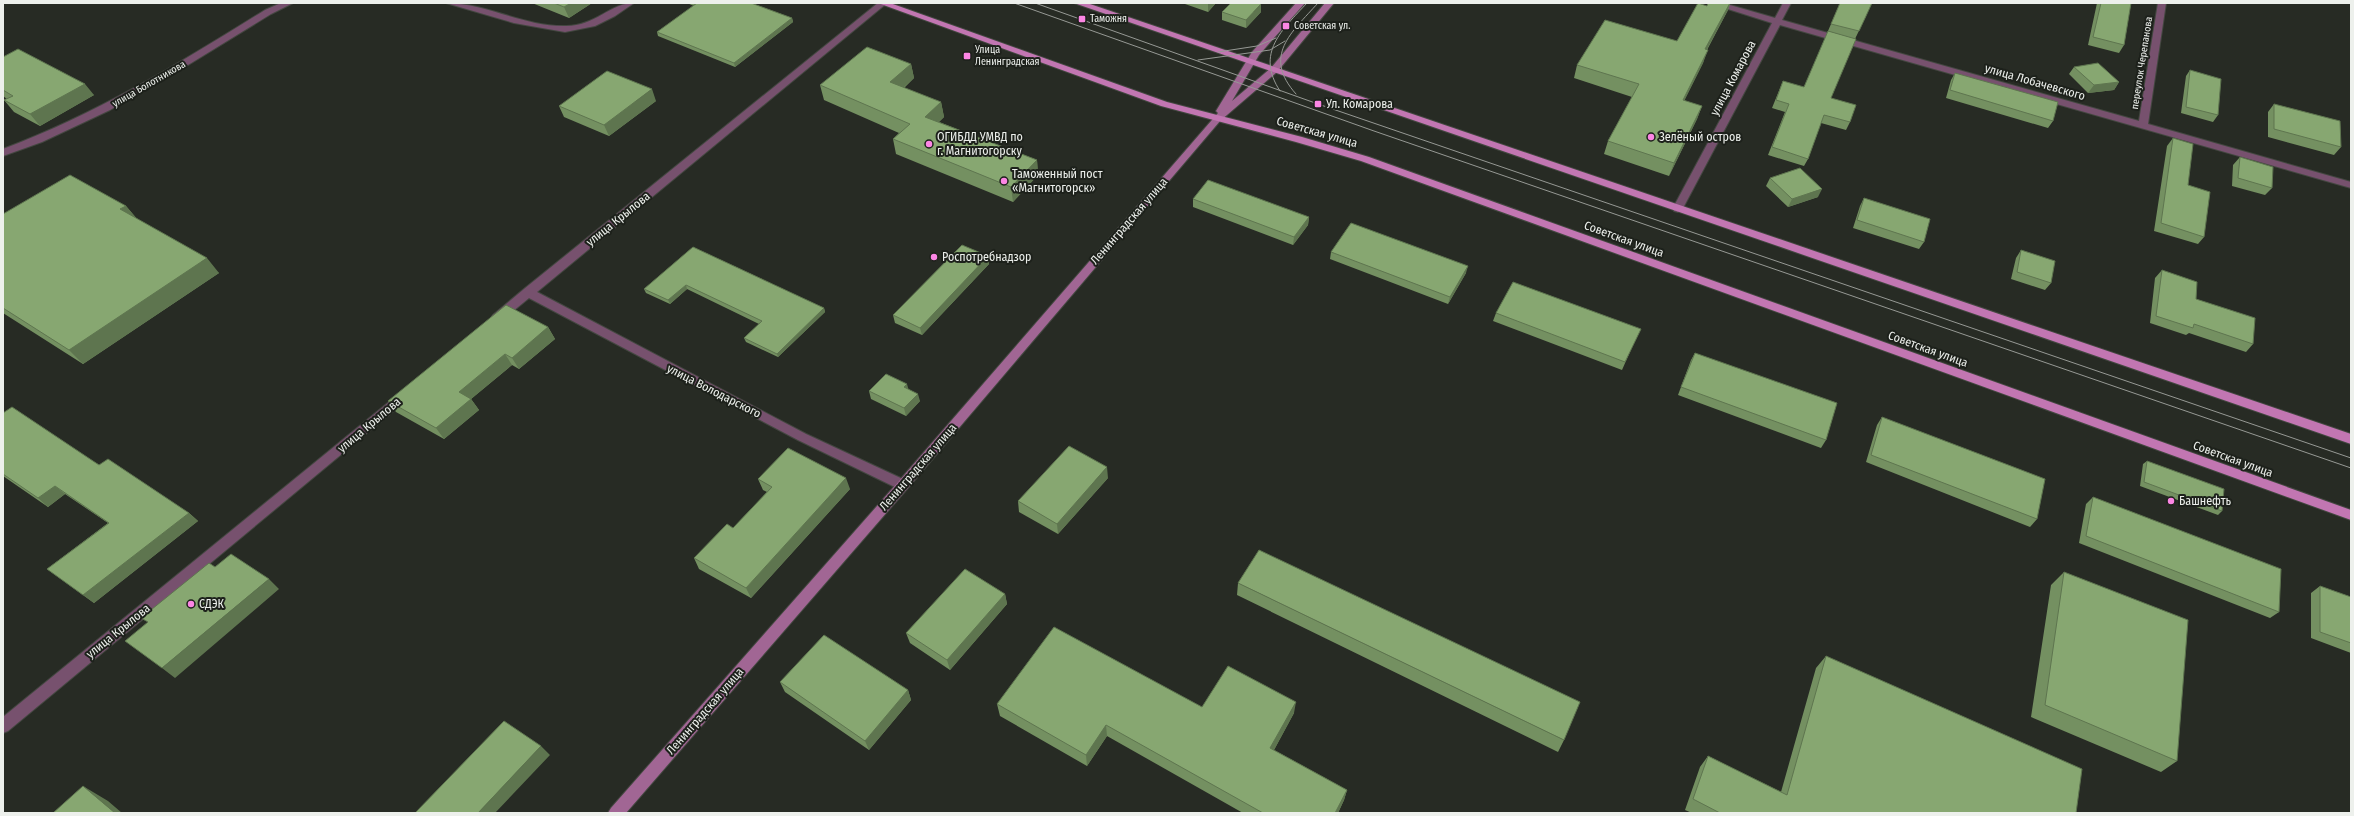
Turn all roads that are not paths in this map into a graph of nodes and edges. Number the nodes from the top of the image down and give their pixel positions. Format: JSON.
{"nodes":[{"id":1,"x":289,"y":3,"type":"edge"},
{"id":2,"x":450,"y":3,"type":"edge"},
{"id":3,"x":630,"y":3,"type":"edge"},
{"id":4,"x":883,"y":3,"type":"edge"},
{"id":5,"x":1078,"y":3,"type":"edge"},
{"id":6,"x":1301,"y":3,"type":"edge"},
{"id":7,"x":1330,"y":3,"type":"edge"},
{"id":8,"x":1713,"y":3,"type":"edge"},
{"id":9,"x":1787,"y":3,"type":"edge"},
{"id":10,"x":2162,"y":3,"type":"edge"},
{"id":11,"x":1778,"y":21,"type":"junction"},
{"id":12,"x":1250,"y":61,"type":"junction"},
{"id":13,"x":1274,"y":70,"type":"junction"},
{"id":14,"x":1217,"y":119,"type":"junction"},
{"id":15,"x":2143,"y":126,"type":"junction"},
{"id":16,"x":3,"y":153,"type":"edge"},
{"id":17,"x":2351,"y":185,"type":"edge"},
{"id":18,"x":1678,"y":208,"type":"junction"},
{"id":19,"x":528,"y":292,"type":"junction"},
{"id":20,"x":486,"y":328,"type":"edge"},
{"id":21,"x":413,"y":388,"type":"edge"},
{"id":22,"x":2351,"y":439,"type":"edge"},
{"id":23,"x":902,"y":485,"type":"junction"},
{"id":24,"x":2351,"y":515,"type":"edge"},
{"id":25,"x":3,"y":726,"type":"edge"},
{"id":26,"x":616,"y":813,"type":"edge"}],
"edges":[{"from":1,"to":16,"type":"street","name":"улица Болотникова"},
{"from":2,"to":3,"type":"street"},
{"from":4,"to":14,"type":"main road","name":"Советская улица"},
{"from":4,"to":19,"type":"street","name":"улица Крылова"},
{"from":5,"to":12,"type":"main road"},
{"from":6,"to":12,"type":"street","name":"Ленинградская улица"},
{"from":7,"to":13,"type":"street","name":"Ленинградская улица"},
{"from":8,"to":11,"type":"street","name":"улица Лобачевского"},
{"from":9,"to":11,"type":"street","name":"улица Комарова"},
{"from":10,"to":15,"type":"street","name":"переулок Черепанова"},
{"from":11,"to":15,"type":"street","name":"улица Лобачевского"},
{"from":11,"to":18,"type":"street","name":"улица Комарова"},
{"from":12,"to":13,"type":"main road"},
{"from":12,"to":14,"type":"street","name":"Ленинградская улица"},
{"from":13,"to":14,"type":"street","name":"Ленинградская улица"},
{"from":13,"to":18,"type":"main road"},
{"from":14,"to":23,"type":"street","name":"Ленинградская улица"},
{"from":14,"to":24,"type":"main road","name":"Советская улица"},
{"from":15,"to":17,"type":"street","name":"улица Лобачевского"},
{"from":18,"to":22,"type":"main road"},
{"from":19,"to":20,"type":"street","name":"улица Крылова"},
{"from":19,"to":23,"type":"street","name":"улица Володарского"},
{"from":21,"to":25,"type":"street","name":"улица Крылова"},
{"from":23,"to":26,"type":"street","name":"Ленинградская улица"}]}
